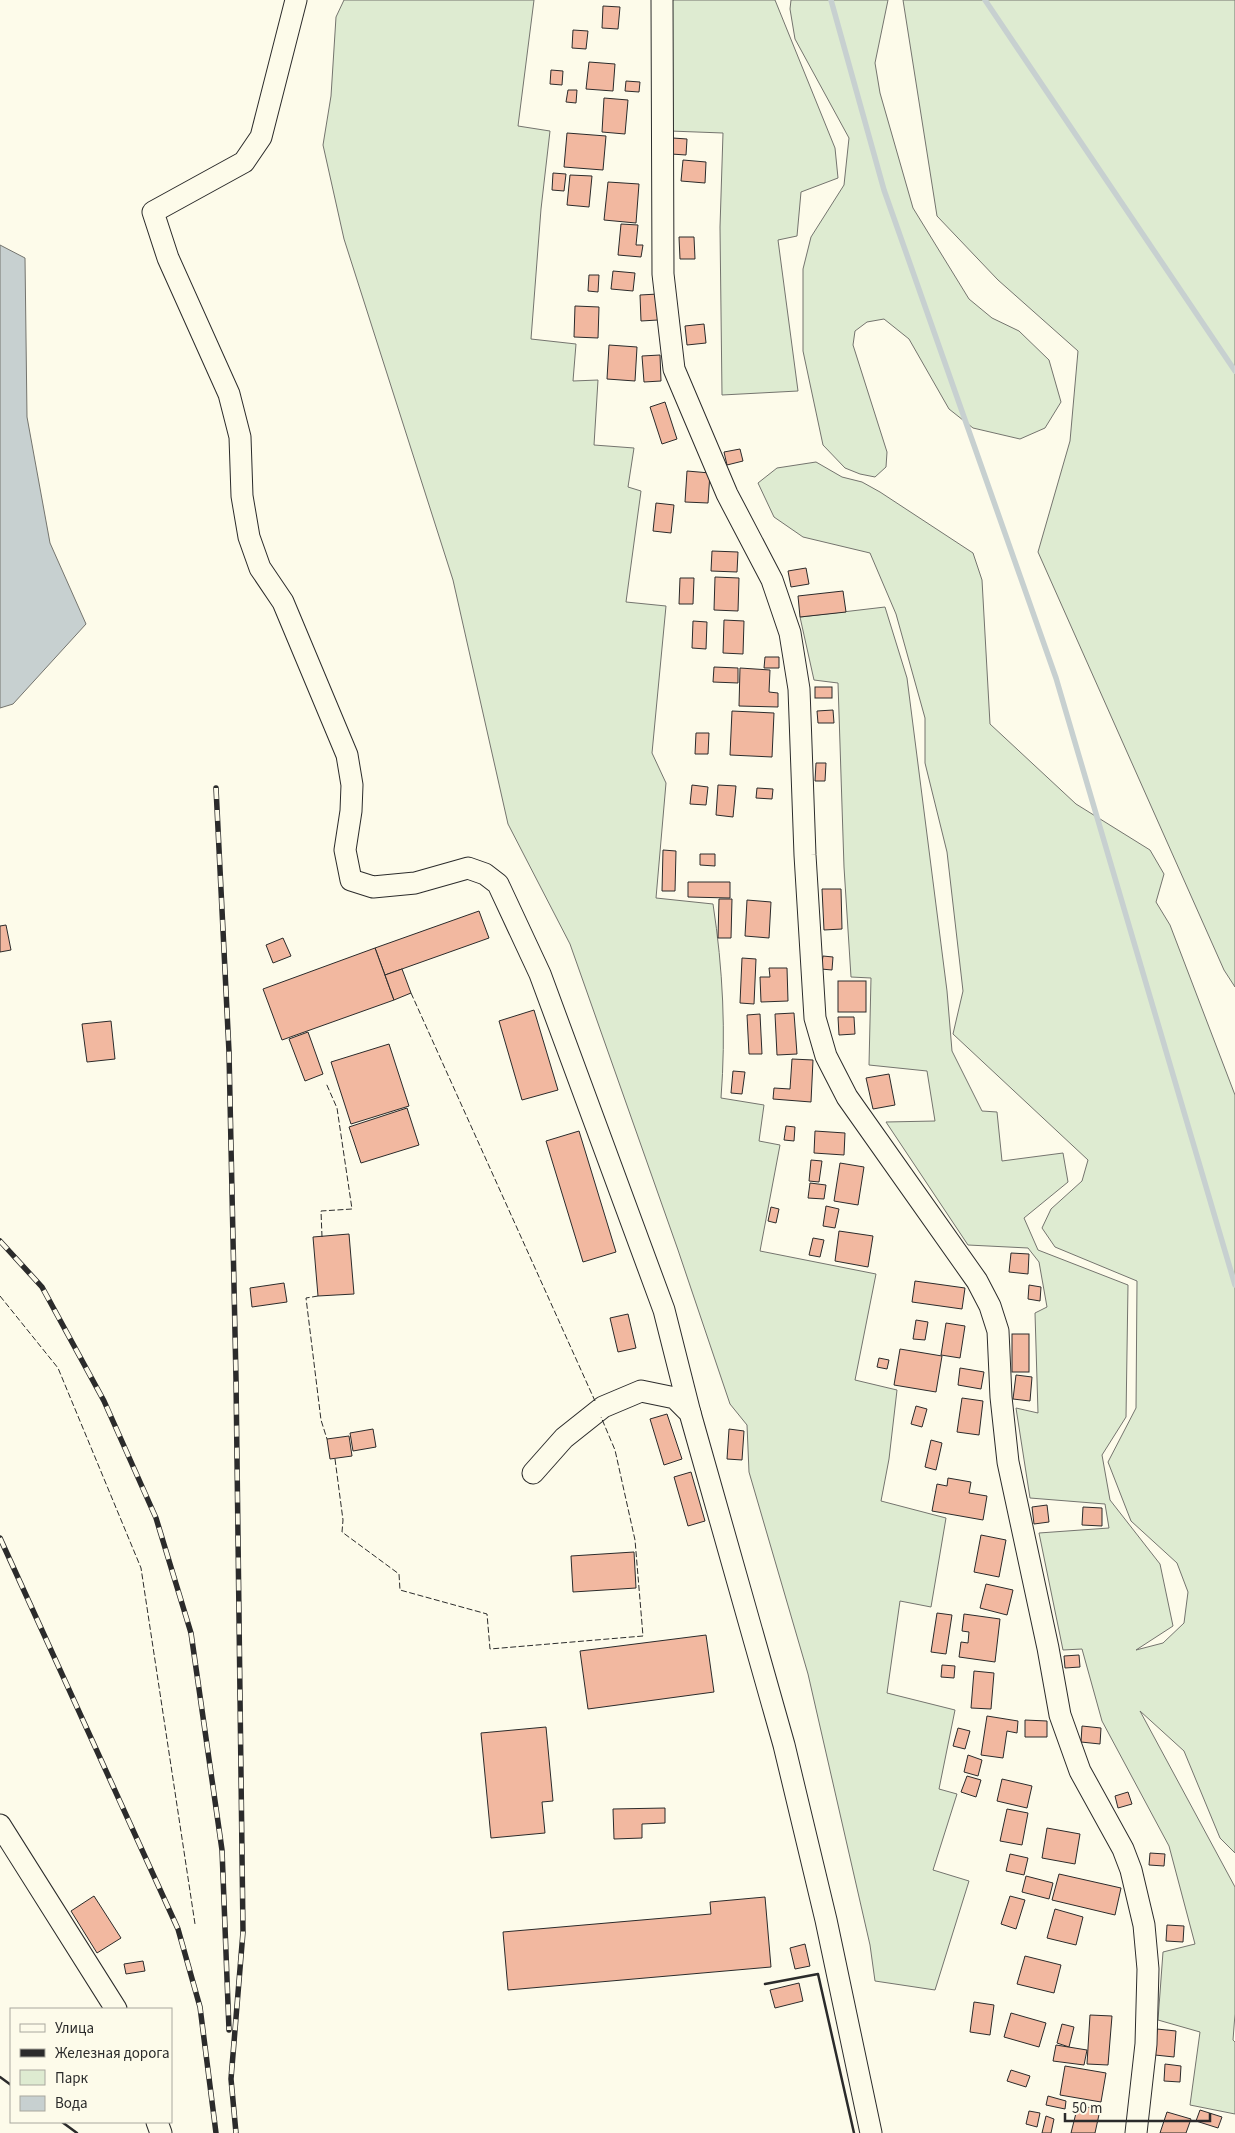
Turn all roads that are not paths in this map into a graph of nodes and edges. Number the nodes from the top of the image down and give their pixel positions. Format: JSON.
{"nodes":[{"id":1,"x":296,"y":0,"type":"edge"},
{"id":2,"x":662,"y":0,"type":"edge"},
{"id":3,"x":690,"y":1413,"type":"junction"},
{"id":4,"x":533,"y":1473,"type":"dead end"},
{"id":5,"x":0,"y":1825,"type":"edge"},
{"id":6,"x":115,"y":2008,"type":"edge"},
{"id":7,"x":871,"y":2133,"type":"edge"},
{"id":8,"x":1136,"y":2133,"type":"edge"}],
"edges":[{"from":1,"to":3,"type":"street"},
{"from":2,"to":8,"type":"street"},
{"from":3,"to":4,"type":"street"},
{"from":3,"to":7,"type":"street"},
{"from":5,"to":6,"type":"street"}]}
